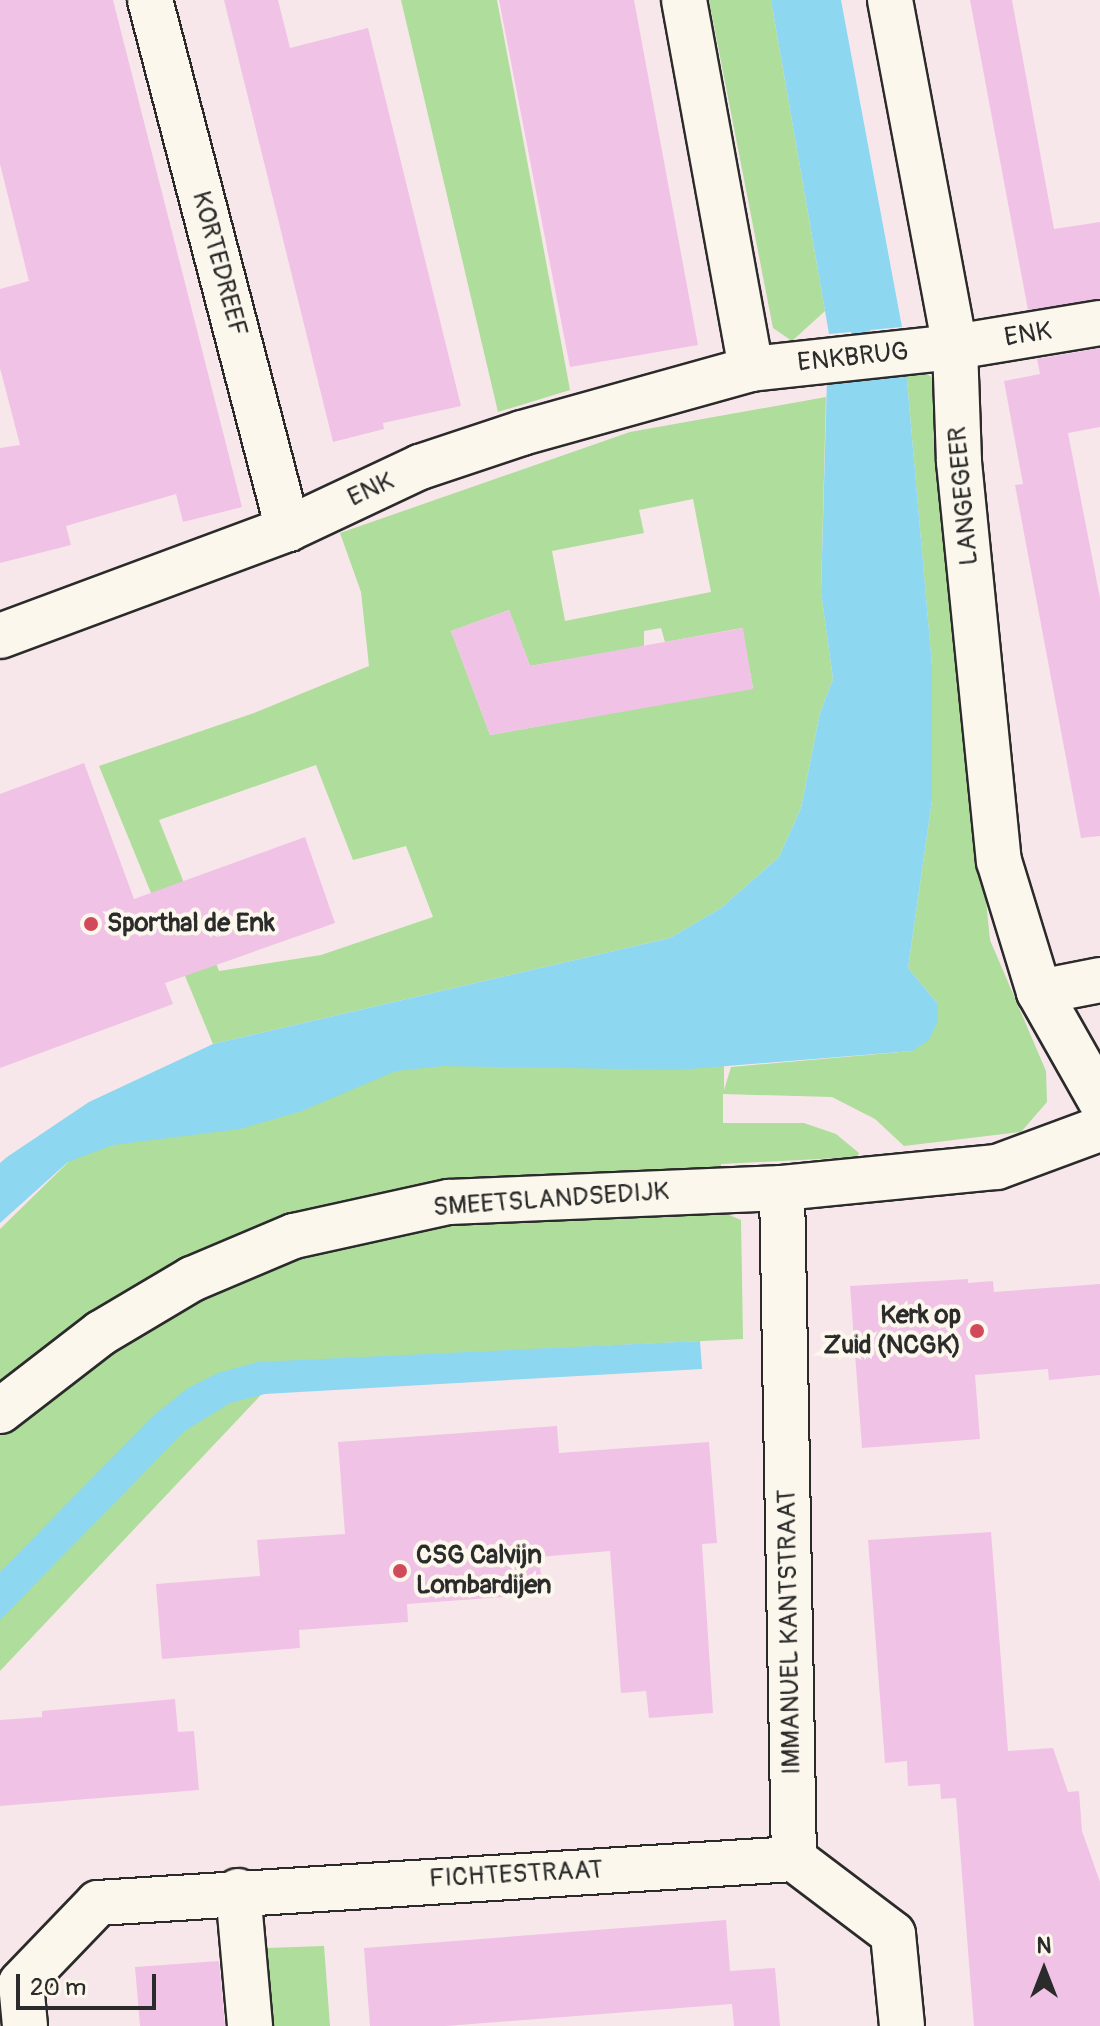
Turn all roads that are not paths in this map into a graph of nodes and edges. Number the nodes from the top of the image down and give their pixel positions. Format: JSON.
{"nodes":[{"id":1,"x":150,"y":0,"type":"edge"},
{"id":2,"x":684,"y":0,"type":"edge"},
{"id":3,"x":890,"y":0,"type":"edge"},
{"id":4,"x":1100,"y":323,"type":"edge"},
{"id":5,"x":941,"y":348,"type":"junction"},
{"id":6,"x":751,"y":369,"type":"junction"},
{"id":7,"x":288,"y":529,"type":"junction"},
{"id":8,"x":0,"y":636,"type":"edge"},
{"id":9,"x":1100,"y":980,"type":"edge"},
{"id":10,"x":1039,"y":992,"type":"junction"},
{"id":11,"x":1100,"y":1100,"type":"edge"},
{"id":12,"x":1100,"y":1129,"type":"edge"},
{"id":13,"x":782,"y":1188,"type":"junction"},
{"id":14,"x":0,"y":1411,"type":"edge"},
{"id":15,"x":794,"y":1859,"type":"junction"},
{"id":16,"x":238,"y":1891,"type":"junction"},
{"id":17,"x":25,"y":2026,"type":"edge"},
{"id":18,"x":250,"y":2026,"type":"edge"},
{"id":19,"x":902,"y":2026,"type":"edge"}],
"edges":[{"from":1,"to":7,"type":"street","name":"KORTEDREEF"},
{"from":2,"to":6,"type":"street"},
{"from":3,"to":5,"type":"street","name":"LANGEGEER"},
{"from":4,"to":5,"type":"street","name":"ENK"},
{"from":5,"to":6,"type":"street","name":"ENKBRUG"},
{"from":5,"to":10,"type":"street","name":"LANGEGEER"},
{"from":6,"to":7,"type":"street","name":"ENK"},
{"from":7,"to":8,"type":"street","name":"ENK"},
{"from":9,"to":10,"type":"street"},
{"from":10,"to":11,"type":"street","name":"LANGEGEER"},
{"from":12,"to":13,"type":"street","name":"SMEETSLANDSEDIJK"},
{"from":13,"to":14,"type":"street","name":"SMEETSLANDSEDIJK"},
{"from":13,"to":15,"type":"street","name":"IMMANUEL KANTSTRAAT"},
{"from":15,"to":16,"type":"street","name":"FICHTESTRAAT"},
{"from":15,"to":19,"type":"street"},
{"from":16,"to":17,"type":"street","name":"FICHTESTRAAT"},
{"from":16,"to":18,"type":"street"}]}
